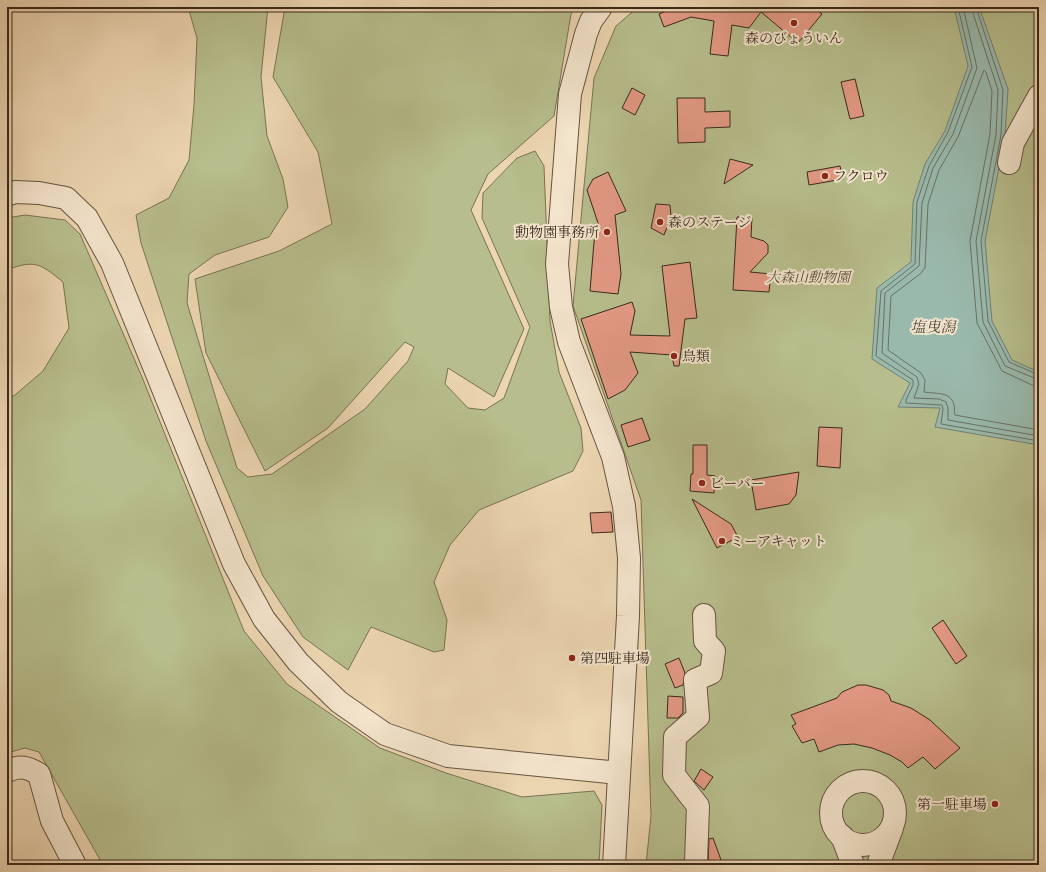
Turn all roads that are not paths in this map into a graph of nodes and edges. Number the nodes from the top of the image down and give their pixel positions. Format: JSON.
{"nodes":[{"id":1,"x":601,"y":7,"type":"edge"},
{"id":2,"x":1039,"y":96,"type":"edge"},
{"id":3,"x":1009,"y":163,"type":"dead end"},
{"id":4,"x":7,"y":195,"type":"edge"},
{"id":5,"x":704,"y":615,"type":"dead end"},
{"id":6,"x":7,"y":771,"type":"edge"},
{"id":7,"x":619,"y":773,"type":"junction"},
{"id":8,"x":892,"y":827,"type":"junction"},
{"id":9,"x":842,"y":836,"type":"junction"},
{"id":10,"x":75,"y":865,"type":"edge"},
{"id":11,"x":614,"y":865,"type":"edge"},
{"id":12,"x":694,"y":865,"type":"edge"},
{"id":13,"x":853,"y":865,"type":"edge"},
{"id":14,"x":878,"y":865,"type":"edge"}],
"edges":[{"from":1,"to":7,"type":"street"},
{"from":2,"to":3,"type":"street"},
{"from":4,"to":7,"type":"street"},
{"from":5,"to":12,"type":"street"},
{"from":6,"to":10,"type":"street"},
{"from":7,"to":11,"type":"street"},
{"from":8,"to":9,"type":"street"},
{"from":8,"to":9,"type":"street"},
{"from":8,"to":14,"type":"street"},
{"from":9,"to":13,"type":"street"}]}
